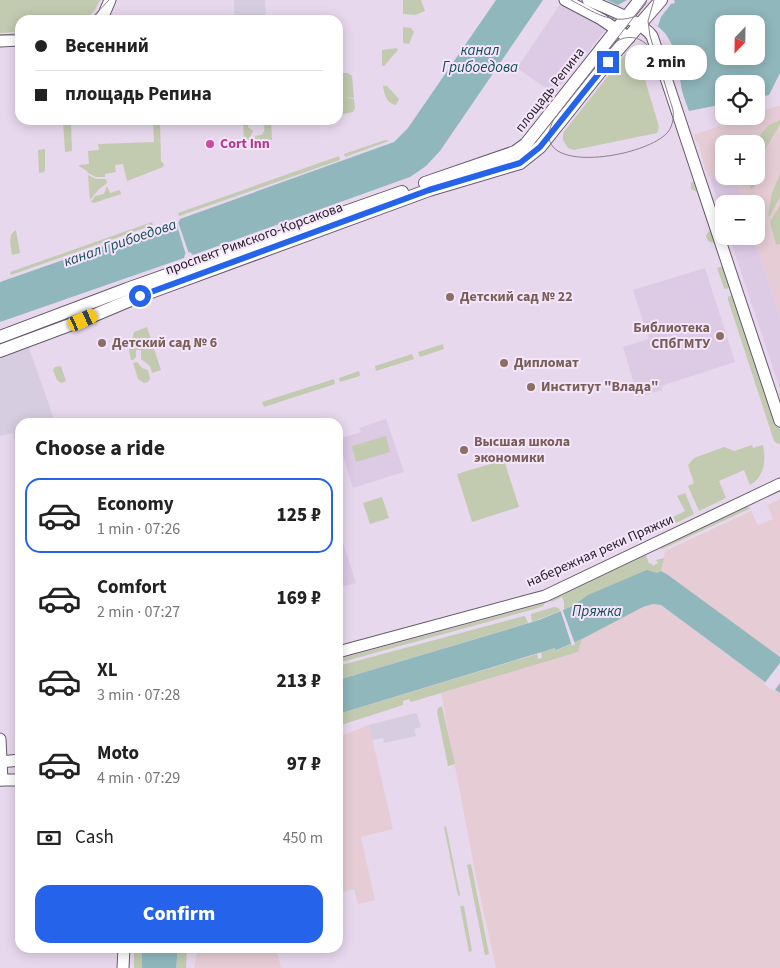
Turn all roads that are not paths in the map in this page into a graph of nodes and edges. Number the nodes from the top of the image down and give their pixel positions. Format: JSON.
{"nodes":[{"id":1,"x":110,"y":0,"type":"edge"},
{"id":2,"x":115,"y":0,"type":"edge"},
{"id":3,"x":565,"y":0,"type":"edge"},
{"id":4,"x":588,"y":0,"type":"edge"},
{"id":5,"x":640,"y":0,"type":"edge"},
{"id":6,"x":661,"y":0,"type":"edge"},
{"id":7,"x":102,"y":15,"type":"edge"},
{"id":8,"x":103,"y":15,"type":"edge"},
{"id":9,"x":628,"y":15,"type":"junction"},
{"id":10,"x":642,"y":22,"type":"junction"},
{"id":11,"x":617,"y":30,"type":"junction"},
{"id":12,"x":628,"y":38,"type":"junction"},
{"id":13,"x":15,"y":40,"type":"edge"},
{"id":14,"x":0,"y":41,"type":"edge"},
{"id":15,"x":499,"y":158,"type":"joint"},
{"id":16,"x":520,"y":163,"type":"joint"},
{"id":17,"x":0,"y":337,"type":"edge"},
{"id":18,"x":0,"y":351,"type":"edge"},
{"id":19,"x":780,"y":421,"type":"edge"},
{"id":20,"x":780,"y":484,"type":"edge"},
{"id":21,"x":343,"y":651,"type":"edge"},
{"id":22,"x":0,"y":739,"type":"edge"},
{"id":23,"x":15,"y":760,"type":"edge"},
{"id":24,"x":0,"y":762,"type":"edge"},
{"id":25,"x":1,"y":780,"type":"edge"},
{"id":26,"x":15,"y":780,"type":"edge"},
{"id":27,"x":124,"y":953,"type":"edge"},
{"id":28,"x":123,"y":968,"type":"edge"}],
"edges":[{"from":1,"to":7,"type":"main road"},
{"from":2,"to":8,"type":"main road"},
{"from":3,"to":11,"type":"main road"},
{"from":4,"to":9,"type":"main road"},
{"from":5,"to":9,"type":"main road","name":"площадь Репина"},
{"from":6,"to":10,"type":"main road","name":"площадь Репина"},
{"from":9,"to":10,"type":"main road"},
{"from":9,"to":11,"type":"main road","name":"площадь Репина"},
{"from":10,"to":12,"type":"main road","name":"площадь Репина"},
{"from":10,"to":19,"type":"main road"},
{"from":11,"to":12,"type":"main road"},
{"from":11,"to":15,"type":"main road","name":"площадь Репина"},
{"from":12,"to":16,"type":"main road","name":"площадь Репина"},
{"from":13,"to":14,"type":"main road"},
{"from":15,"to":17,"type":"main road","name":"проспект Римского-Корсакова"},
{"from":16,"to":18,"type":"main road","name":"проспект Римского-Корсакова"},
{"from":20,"to":21,"type":"main road","name":"набережная реки Пряжки"},
{"from":22,"to":24,"type":"main road"},
{"from":23,"to":24,"type":"main road"},
{"from":24,"to":25,"type":"main road"},
{"from":25,"to":26,"type":"main road"},
{"from":27,"to":28,"type":"main road"}]}
